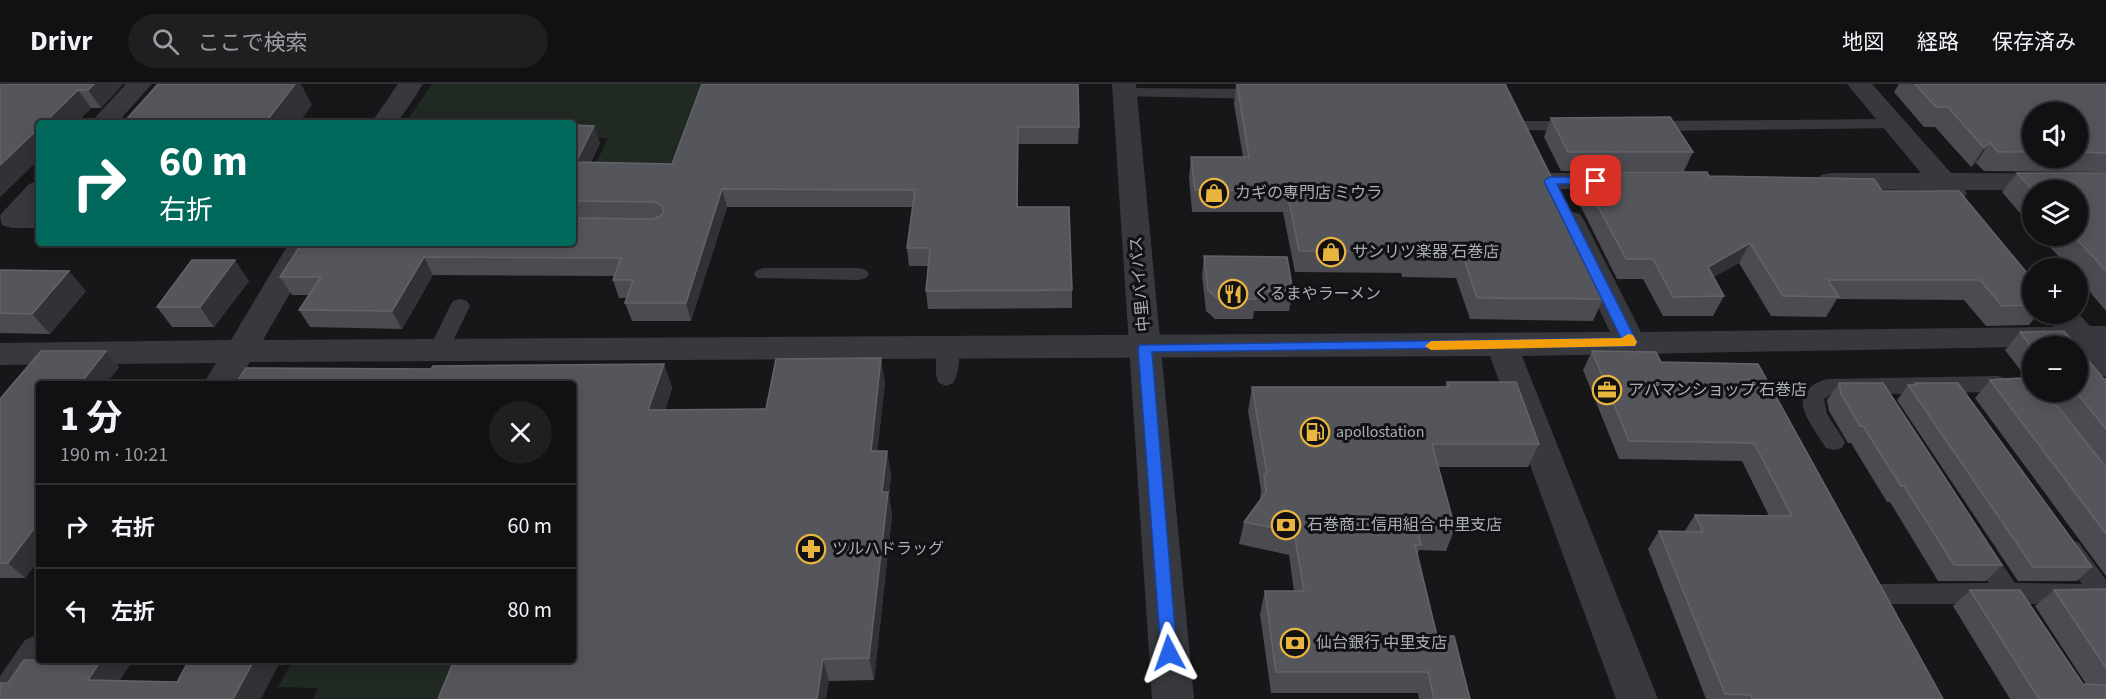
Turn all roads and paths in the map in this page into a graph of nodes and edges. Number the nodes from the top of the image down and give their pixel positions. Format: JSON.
{"nodes":[{"id":1,"x":140,"y":84,"type":"edge"},
{"id":2,"x":1859,"y":84,"type":"edge"},
{"id":3,"x":408,"y":89,"type":"edge"},
{"id":4,"x":1124,"y":89,"type":"edge"},
{"id":5,"x":1282,"y":94,"type":"edge"},
{"id":6,"x":1519,"y":116,"type":"joint"},
{"id":7,"x":106,"y":120,"type":"edge"},
{"id":8,"x":386,"y":120,"type":"edge"},
{"id":9,"x":1894,"y":124,"type":"junction"},
{"id":10,"x":1596,"y":126,"type":"edge"},
{"id":11,"x":1627,"y":126,"type":"edge"},
{"id":12,"x":1550,"y":181,"type":"junction"},
{"id":13,"x":1645,"y":181,"type":"edge"},
{"id":14,"x":1800,"y":181,"type":"edge"},
{"id":15,"x":1943,"y":182,"type":"junction"},
{"id":16,"x":2106,"y":182,"type":"edge"},
{"id":17,"x":36,"y":193,"type":"edge"},
{"id":18,"x":1973,"y":215,"type":"edge"},
{"id":19,"x":36,"y":219,"type":"edge"},
{"id":20,"x":302,"y":246,"type":"edge"},
{"id":21,"x":764,"y":274,"type":"dead end"},
{"id":22,"x":859,"y":274,"type":"dead end"},
{"id":23,"x":460,"y":306,"type":"dead end"},
{"id":24,"x":2075,"y":324,"type":"edge"},
{"id":25,"x":2094,"y":338,"type":"edge"},
{"id":26,"x":1630,"y":342,"type":"junction"},
{"id":27,"x":1502,"y":345,"type":"junction"},
{"id":28,"x":1145,"y":348,"type":"junction"},
{"id":29,"x":438,"y":349,"type":"junction"},
{"id":30,"x":240,"y":352,"type":"junction"},
{"id":31,"x":0,"y":354,"type":"edge"},
{"id":32,"x":2106,"y":365,"type":"edge"},
{"id":33,"x":221,"y":381,"type":"edge"},
{"id":34,"x":1950,"y":385,"type":"junction"},
{"id":35,"x":2022,"y":393,"type":"edge"},
{"id":36,"x":1964,"y":404,"type":"edge"},
{"id":37,"x":1781,"y":412,"type":"edge"},
{"id":38,"x":1821,"y":452,"type":"joint"},
{"id":39,"x":1970,"y":535,"type":"edge"},
{"id":40,"x":2060,"y":536,"type":"edge"},
{"id":41,"x":1882,"y":593,"type":"edge"},
{"id":42,"x":2008,"y":593,"type":"junction"},
{"id":43,"x":2104,"y":595,"type":"edge"},
{"id":44,"x":2034,"y":632,"type":"edge"},
{"id":45,"x":36,"y":657,"type":"edge"},
{"id":46,"x":8,"y":699,"type":"edge"},
{"id":47,"x":1173,"y":699,"type":"edge"},
{"id":48,"x":1637,"y":699,"type":"edge"}],
"edges":[{"from":1,"to":7,"type":"street"},
{"from":2,"to":9,"type":"street"},
{"from":3,"to":8,"type":"street"},
{"from":4,"to":5,"type":"lane"},
{"from":4,"to":28,"type":"street","name":"中里バイパス"},
{"from":6,"to":10,"type":"lane"},
{"from":6,"to":12,"type":"street"},
{"from":9,"to":11,"type":"lane"},
{"from":9,"to":15,"type":"street"},
{"from":12,"to":13,"type":"street"},
{"from":12,"to":26,"type":"street"},
{"from":14,"to":15,"type":"street"},
{"from":15,"to":16,"type":"street"},
{"from":15,"to":18,"type":"street"},
{"from":17,"to":19,"type":"street"},
{"from":20,"to":30,"type":"street"},
{"from":21,"to":22,"type":"lane"},
{"from":23,"to":29,"type":"lane"},
{"from":24,"to":25,"type":"street"},
{"from":25,"to":26,"type":"street"},
{"from":25,"to":32,"type":"street"},
{"from":26,"to":27,"type":"street"},
{"from":27,"to":28,"type":"street"},
{"from":27,"to":48,"type":"street"},
{"from":28,"to":29,"type":"street"},
{"from":28,"to":47,"type":"street","name":"中里バイパス"},
{"from":29,"to":30,"type":"street"},
{"from":30,"to":31,"type":"street"},
{"from":30,"to":33,"type":"street"},
{"from":34,"to":35,"type":"lane"},
{"from":34,"to":36,"type":"lane"},
{"from":34,"to":38,"type":"lane"},
{"from":37,"to":38,"type":"street"},
{"from":39,"to":42,"type":"lane"},
{"from":40,"to":43,"type":"lane"},
{"from":41,"to":42,"type":"lane"},
{"from":42,"to":43,"type":"lane"},
{"from":42,"to":44,"type":"lane"},
{"from":45,"to":46,"type":"street"}]}
